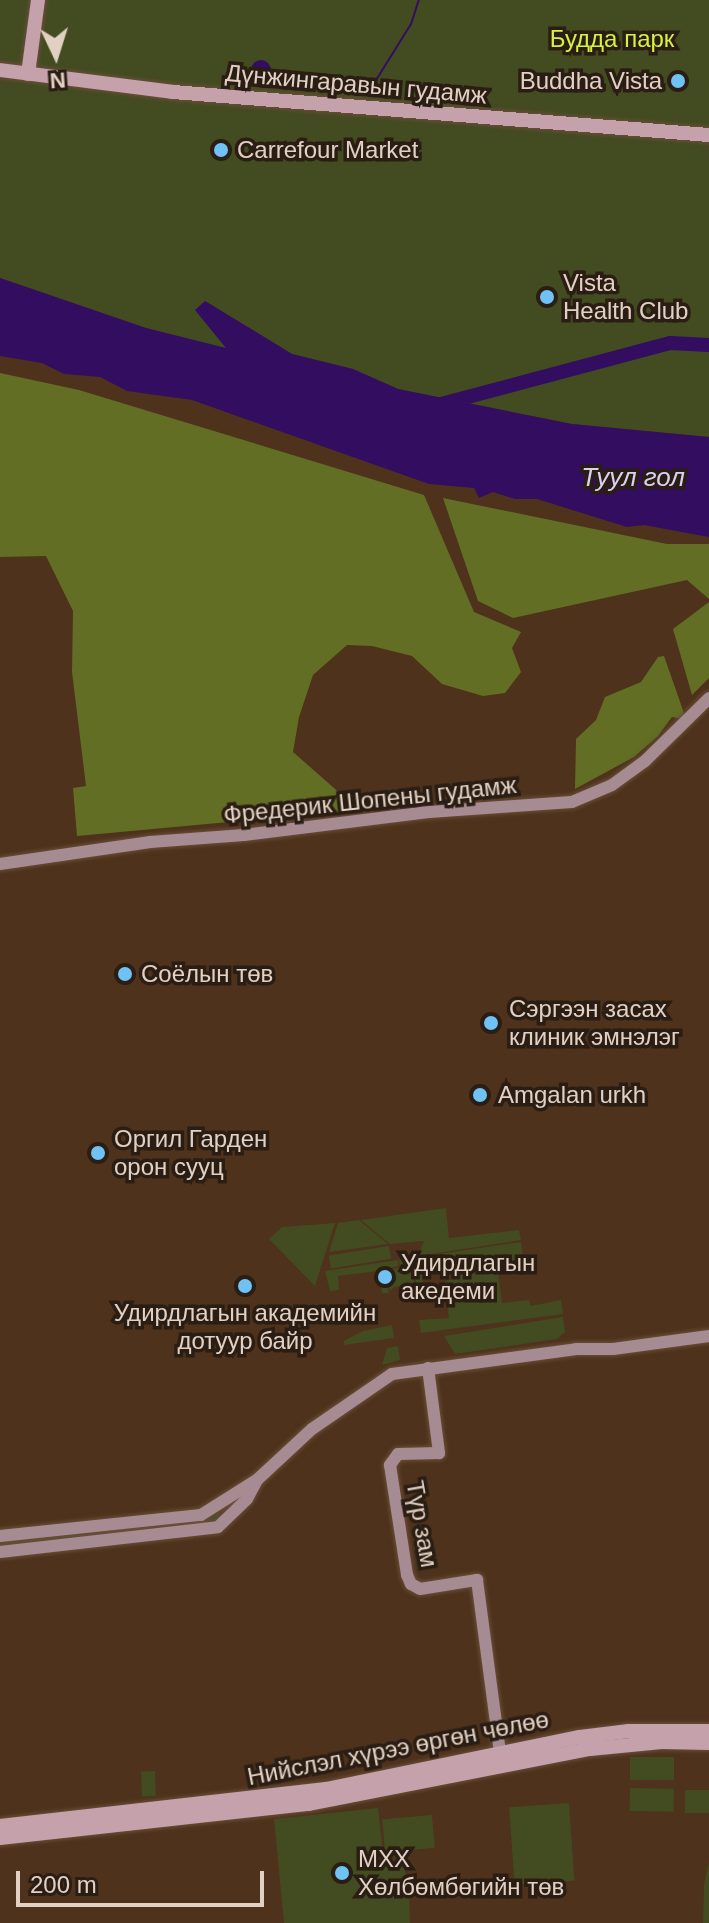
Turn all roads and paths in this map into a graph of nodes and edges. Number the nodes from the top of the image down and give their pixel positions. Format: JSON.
{"nodes":[{"id":1,"x":38,"y":0,"type":"edge"},
{"id":2,"x":0,"y":70,"type":"edge"},
{"id":3,"x":28,"y":74,"type":"junction"},
{"id":4,"x":709,"y":123,"type":"edge"},
{"id":5,"x":684,"y":132,"type":"junction"},
{"id":6,"x":709,"y":135,"type":"edge"},
{"id":7,"x":709,"y":144,"type":"edge"},
{"id":8,"x":709,"y":698,"type":"edge"},
{"id":9,"x":0,"y":864,"type":"edge"},
{"id":10,"x":709,"y":1336,"type":"edge"},
{"id":11,"x":428,"y":1368,"type":"junction"},
{"id":12,"x":258,"y":1479,"type":"junction"},
{"id":13,"x":213,"y":1509,"type":"junction"},
{"id":14,"x":228,"y":1521,"type":"junction"},
{"id":15,"x":0,"y":1536,"type":"edge"},
{"id":16,"x":0,"y":1552,"type":"edge"},
{"id":17,"x":709,"y":1731,"type":"edge"},
{"id":18,"x":709,"y":1743,"type":"edge"},
{"id":19,"x":540,"y":1751,"type":"junction"},
{"id":20,"x":500,"y":1752,"type":"junction"},
{"id":21,"x":340,"y":1792,"type":"junction"},
{"id":22,"x":0,"y":1826,"type":"edge"},
{"id":23,"x":0,"y":1838,"type":"edge"}],
"edges":[{"from":1,"to":3,"type":"main road"},
{"from":2,"to":3,"type":"main road","name":"Дүнжингаравын гудамж"},
{"from":3,"to":5,"type":"main road","name":"Дүнжингаравын гудамж"},
{"from":4,"to":5,"type":"main road"},
{"from":5,"to":6,"type":"main road","name":"Дүнжингаравын гудамж"},
{"from":5,"to":7,"type":"main road"},
{"from":8,"to":9,"type":"street","name":"Фредерик Шопены гудамж"},
{"from":10,"to":11,"type":"street"},
{"from":11,"to":12,"type":"street"},
{"from":11,"to":20,"type":"street","name":"Түр зам"},
{"from":12,"to":13,"type":"street"},
{"from":12,"to":14,"type":"street"},
{"from":13,"to":14,"type":"street"},
{"from":13,"to":15,"type":"street"},
{"from":14,"to":16,"type":"street"},
{"from":17,"to":19,"type":"main road","name":"Нийслэл хүрээ өргөн чөлөө"},
{"from":18,"to":19,"type":"main road","name":"Нийслэл хүрээ өргөн чөлөө"},
{"from":19,"to":20,"type":"main road","name":"Нийслэл хүрээ өргөн чөлөө"},
{"from":19,"to":21,"type":"main road","name":"Нийслэл хүрээ өргөн чөлөө"},
{"from":20,"to":21,"type":"main road","name":"Нийслэл хүрээ өргөн чөлөө"},
{"from":21,"to":22,"type":"main road","name":"Нийслэл хүрээ өргөн чөлөө"},
{"from":21,"to":23,"type":"main road","name":"Нийслэл хүрээ өргөн чөлөө"}]}
